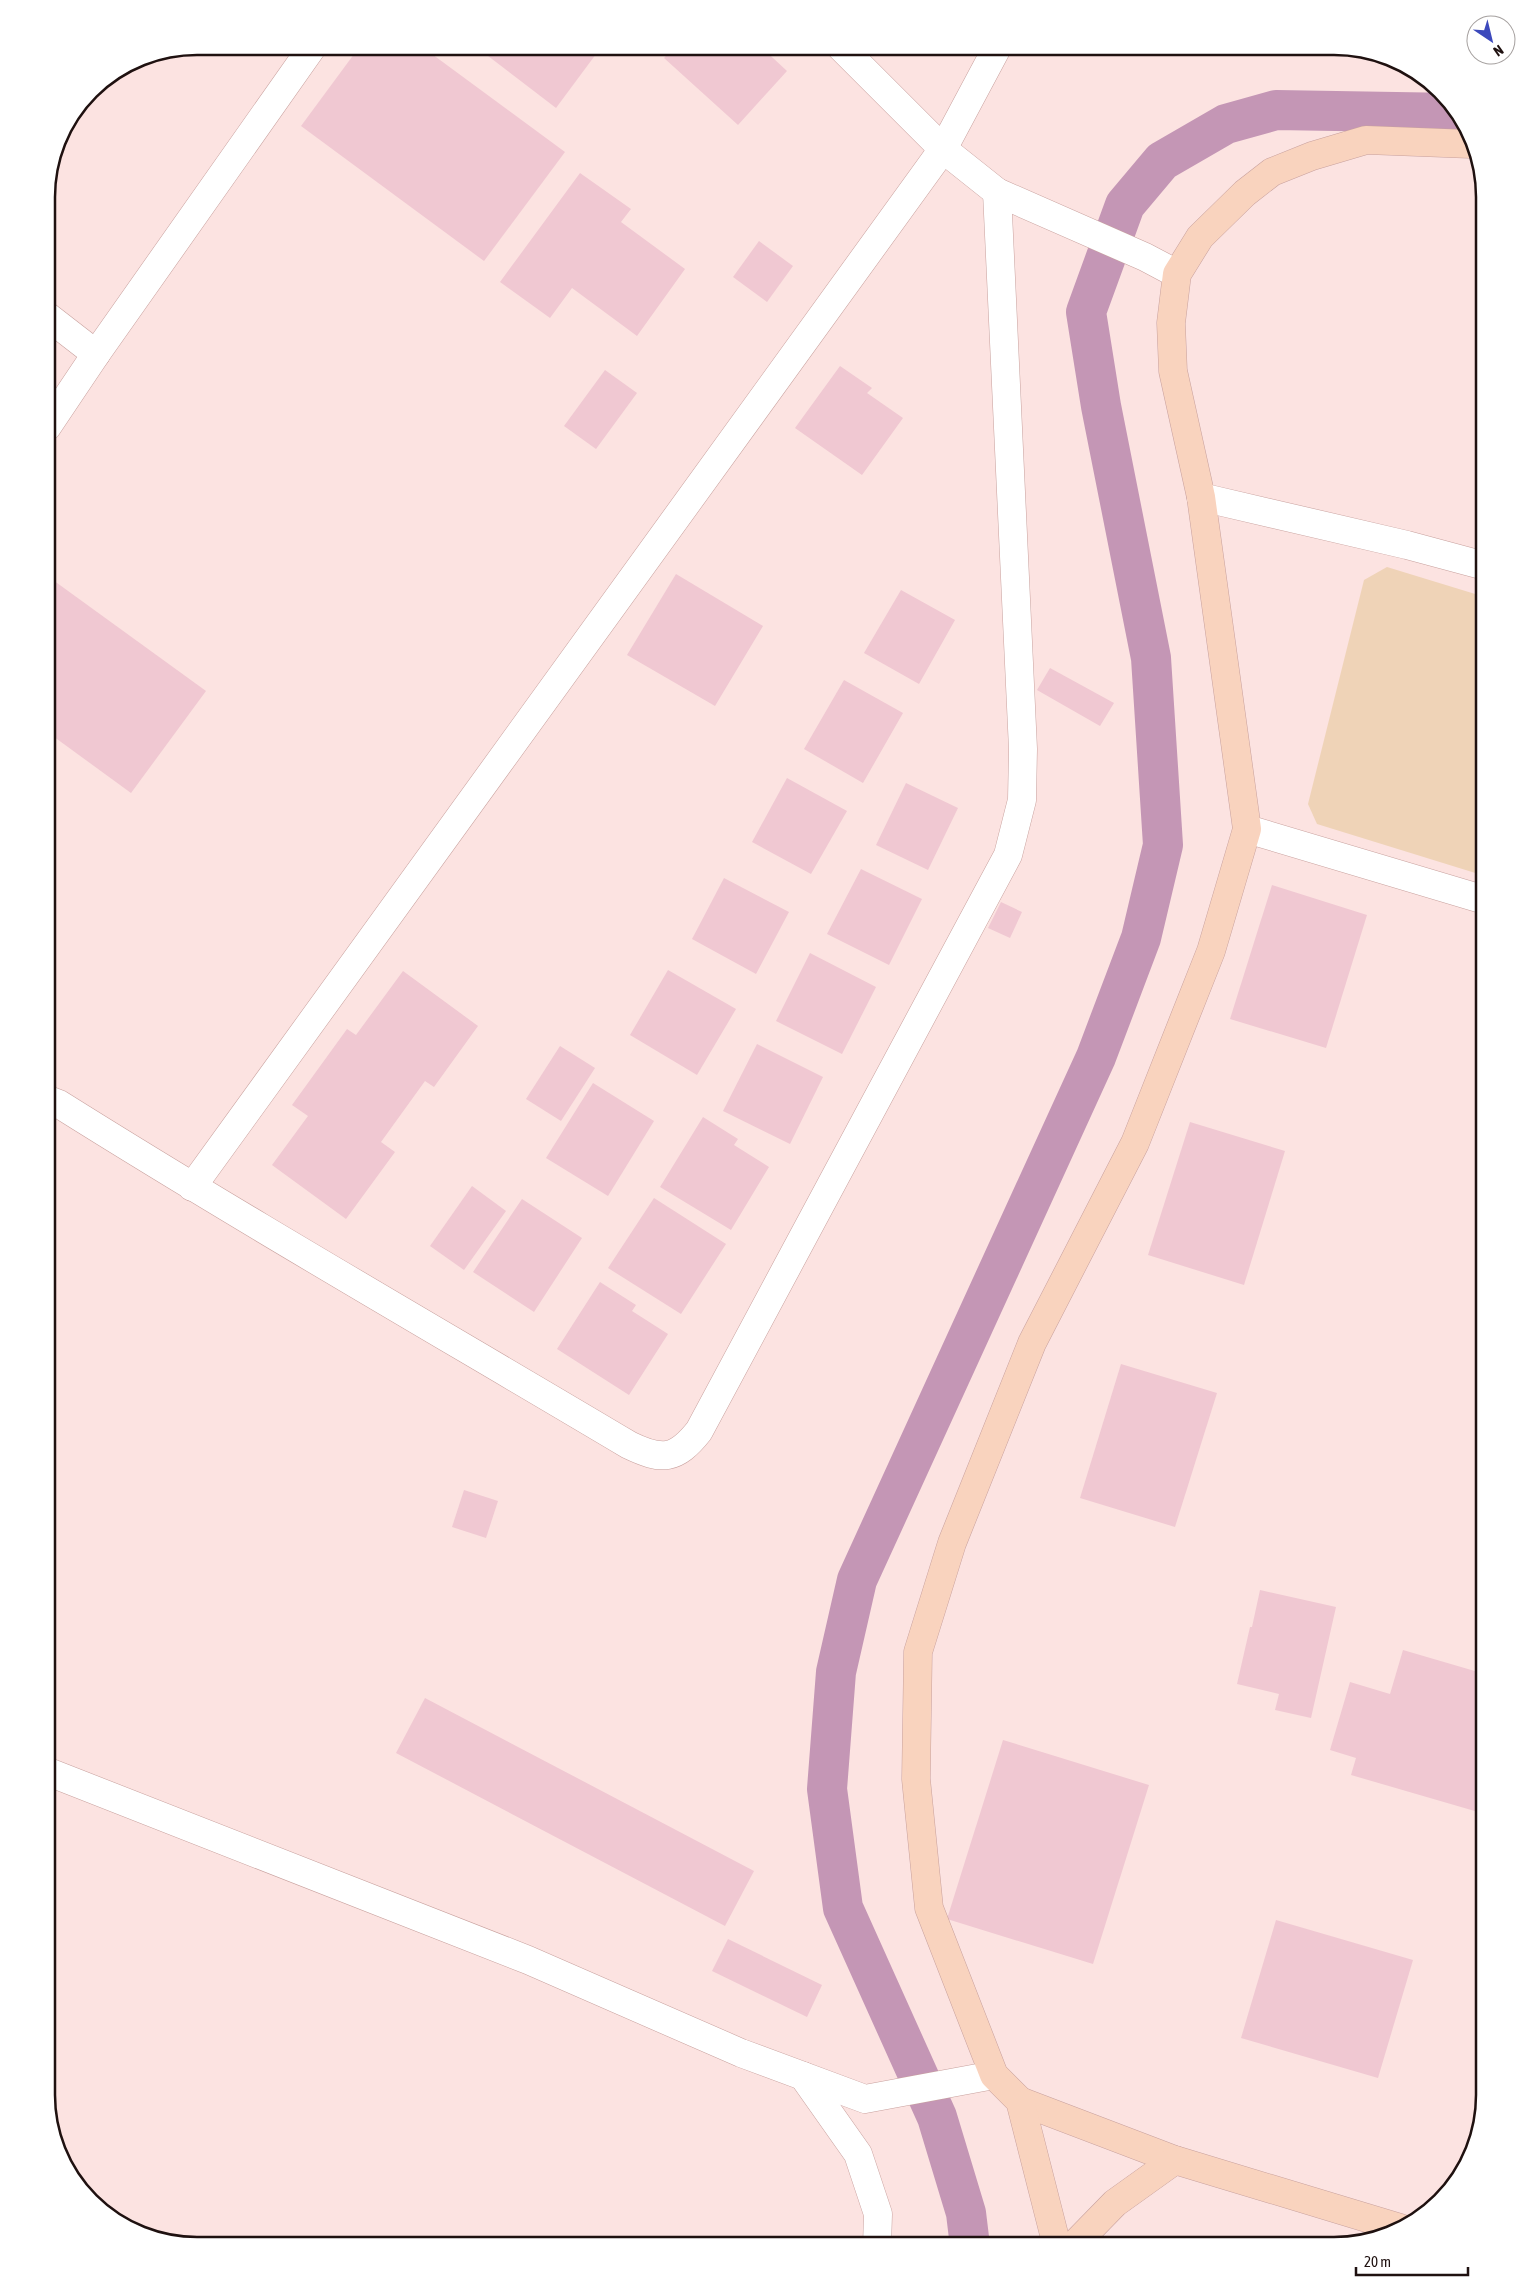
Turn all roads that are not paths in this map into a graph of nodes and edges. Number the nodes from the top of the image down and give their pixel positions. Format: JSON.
{"nodes":[{"id":1,"x":307,"y":55,"type":"edge"},
{"id":2,"x":849,"y":55,"type":"edge"},
{"id":3,"x":993,"y":55,"type":"edge"},
{"id":4,"x":1465,"y":144,"type":"edge"},
{"id":5,"x":943,"y":149,"type":"junction"},
{"id":6,"x":996,"y":192,"type":"junction"},
{"id":7,"x":1176,"y":274,"type":"junction"},
{"id":8,"x":55,"y":323,"type":"edge"},
{"id":9,"x":96,"y":354,"type":"junction"},
{"id":10,"x":55,"y":414,"type":"edge"},
{"id":11,"x":1202,"y":497,"type":"junction"},
{"id":12,"x":1476,"y":564,"type":"edge"},
{"id":13,"x":1247,"y":829,"type":"junction"},
{"id":14,"x":1476,"y":897,"type":"edge"},
{"id":15,"x":55,"y":1102,"type":"edge"},
{"id":16,"x":192,"y":1187,"type":"junction"},
{"id":17,"x":55,"y":1775,"type":"edge"},
{"id":18,"x":994,"y":2075,"type":"junction"},
{"id":19,"x":803,"y":2076,"type":"junction"},
{"id":20,"x":1020,"y":2101,"type":"junction"},
{"id":21,"x":1175,"y":2160,"type":"junction"},
{"id":22,"x":1390,"y":2225,"type":"edge"},
{"id":23,"x":877,"y":2237,"type":"edge"},
{"id":24,"x":1054,"y":2237,"type":"edge"},
{"id":25,"x":1081,"y":2237,"type":"edge"}],
"edges":[{"from":1,"to":9,"type":"street"},
{"from":2,"to":5,"type":"street"},
{"from":3,"to":5,"type":"street"},
{"from":4,"to":7,"type":"street"},
{"from":5,"to":6,"type":"street"},
{"from":5,"to":16,"type":"street"},
{"from":6,"to":7,"type":"street"},
{"from":6,"to":16,"type":"street"},
{"from":7,"to":11,"type":"street"},
{"from":8,"to":9,"type":"street"},
{"from":9,"to":10,"type":"street"},
{"from":11,"to":12,"type":"street"},
{"from":11,"to":13,"type":"street"},
{"from":13,"to":14,"type":"street"},
{"from":13,"to":18,"type":"street"},
{"from":15,"to":16,"type":"street"},
{"from":17,"to":19,"type":"street"},
{"from":18,"to":19,"type":"street"},
{"from":18,"to":20,"type":"street"},
{"from":19,"to":23,"type":"street"},
{"from":20,"to":21,"type":"street"},
{"from":20,"to":24,"type":"street"},
{"from":21,"to":22,"type":"street"},
{"from":21,"to":25,"type":"street"}]}
